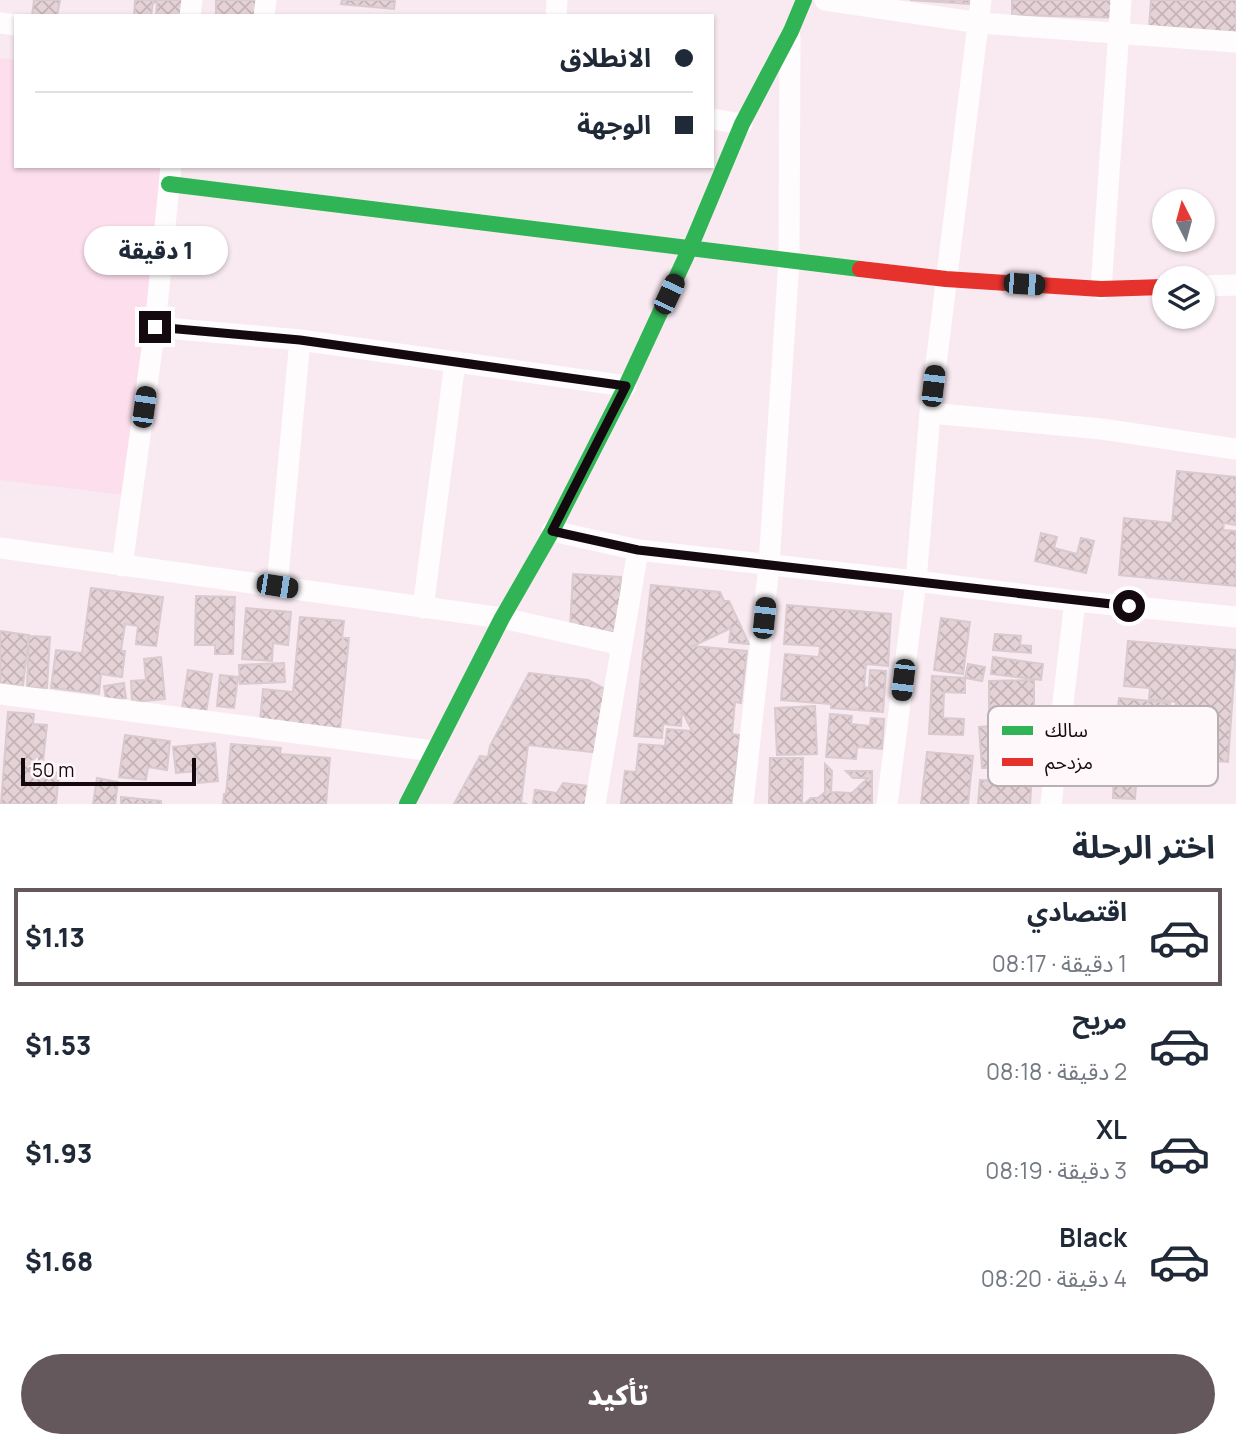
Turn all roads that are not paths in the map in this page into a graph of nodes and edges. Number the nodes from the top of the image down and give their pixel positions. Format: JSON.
{"nodes":[{"id":1,"x":804,"y":0,"type":"edge"},
{"id":2,"x":825,"y":0,"type":"edge"},
{"id":3,"x":981,"y":0,"type":"edge"},
{"id":4,"x":1121,"y":0,"type":"edge"},
{"id":5,"x":979,"y":23,"type":"junction"},
{"id":6,"x":790,"y":31,"type":"junction"},
{"id":7,"x":1120,"y":33,"type":"junction"},
{"id":8,"x":1236,"y":42,"type":"edge"},
{"id":9,"x":714,"y":119,"type":"edge"},
{"id":10,"x":742,"y":124,"type":"junction"},
{"id":11,"x":170,"y":175,"type":"edge"},
{"id":12,"x":690,"y":248,"type":"junction"},
{"id":13,"x":789,"y":261,"type":"junction"},
{"id":14,"x":946,"y":279,"type":"junction"},
{"id":15,"x":1236,"y":285,"type":"edge"},
{"id":16,"x":1215,"y":286,"type":"edge"},
{"id":17,"x":1152,"y":287,"type":"edge"},
{"id":18,"x":1101,"y":289,"type":"junction"},
{"id":19,"x":155,"y":327,"type":"junction"},
{"id":20,"x":300,"y":340,"type":"junction"},
{"id":21,"x":455,"y":362,"type":"junction"},
{"id":22,"x":626,"y":386,"type":"junction"},
{"id":23,"x":930,"y":413,"type":"junction"},
{"id":24,"x":1236,"y":449,"type":"edge"},
{"id":25,"x":552,"y":531,"type":"junction"},
{"id":26,"x":0,"y":548,"type":"edge"},
{"id":27,"x":638,"y":550,"type":"junction"},
{"id":28,"x":769,"y":565,"type":"junction"},
{"id":29,"x":122,"y":566,"type":"junction"},
{"id":30,"x":916,"y":581,"type":"junction"},
{"id":31,"x":277,"y":586,"type":"junction"},
{"id":32,"x":1075,"y":601,"type":"junction"},
{"id":33,"x":423,"y":608,"type":"junction"},
{"id":34,"x":1236,"y":617,"type":"edge"},
{"id":35,"x":502,"y":618,"type":"junction"},
{"id":36,"x":622,"y":645,"type":"junction"},
{"id":37,"x":0,"y":694,"type":"edge"},
{"id":38,"x":1063,"y":706,"type":"edge"},
{"id":39,"x":433,"y":751,"type":"junction"},
{"id":40,"x":1053,"y":786,"type":"edge"},
{"id":41,"x":407,"y":804,"type":"edge"},
{"id":42,"x":595,"y":804,"type":"edge"},
{"id":43,"x":743,"y":804,"type":"edge"},
{"id":44,"x":887,"y":804,"type":"edge"},
{"id":45,"x":1051,"y":804,"type":"edge"}],
"edges":[{"from":1,"to":6,"type":"street"},
{"from":2,"to":5,"type":"street"},
{"from":3,"to":5,"type":"street"},
{"from":4,"to":7,"type":"street"},
{"from":5,"to":7,"type":"street"},
{"from":5,"to":14,"type":"street"},
{"from":6,"to":10,"type":"street"},
{"from":6,"to":13,"type":"street"},
{"from":7,"to":8,"type":"street"},
{"from":7,"to":18,"type":"street"},
{"from":9,"to":10,"type":"street"},
{"from":10,"to":12,"type":"street"},
{"from":11,"to":12,"type":"street"},
{"from":11,"to":19,"type":"street"},
{"from":12,"to":13,"type":"street"},
{"from":12,"to":22,"type":"street"},
{"from":13,"to":14,"type":"street"},
{"from":13,"to":28,"type":"street"},
{"from":14,"to":18,"type":"street"},
{"from":14,"to":23,"type":"street"},
{"from":15,"to":16,"type":"street"},
{"from":17,"to":18,"type":"street"},
{"from":19,"to":20,"type":"street"},
{"from":19,"to":29,"type":"street"},
{"from":20,"to":21,"type":"street"},
{"from":20,"to":31,"type":"street"},
{"from":21,"to":22,"type":"street"},
{"from":21,"to":33,"type":"street"},
{"from":22,"to":25,"type":"street"},
{"from":23,"to":24,"type":"street"},
{"from":23,"to":30,"type":"street"},
{"from":25,"to":27,"type":"street"},
{"from":25,"to":35,"type":"street"},
{"from":26,"to":29,"type":"street"},
{"from":27,"to":28,"type":"street"},
{"from":27,"to":36,"type":"street"},
{"from":28,"to":30,"type":"street"},
{"from":28,"to":43,"type":"street"},
{"from":29,"to":31,"type":"street"},
{"from":30,"to":32,"type":"street"},
{"from":30,"to":44,"type":"street"},
{"from":31,"to":33,"type":"street"},
{"from":32,"to":34,"type":"street"},
{"from":32,"to":38,"type":"street"},
{"from":33,"to":35,"type":"street"},
{"from":35,"to":36,"type":"street"},
{"from":35,"to":39,"type":"street"},
{"from":36,"to":42,"type":"street"},
{"from":37,"to":39,"type":"street"},
{"from":39,"to":41,"type":"street"},
{"from":40,"to":45,"type":"street"}]}
